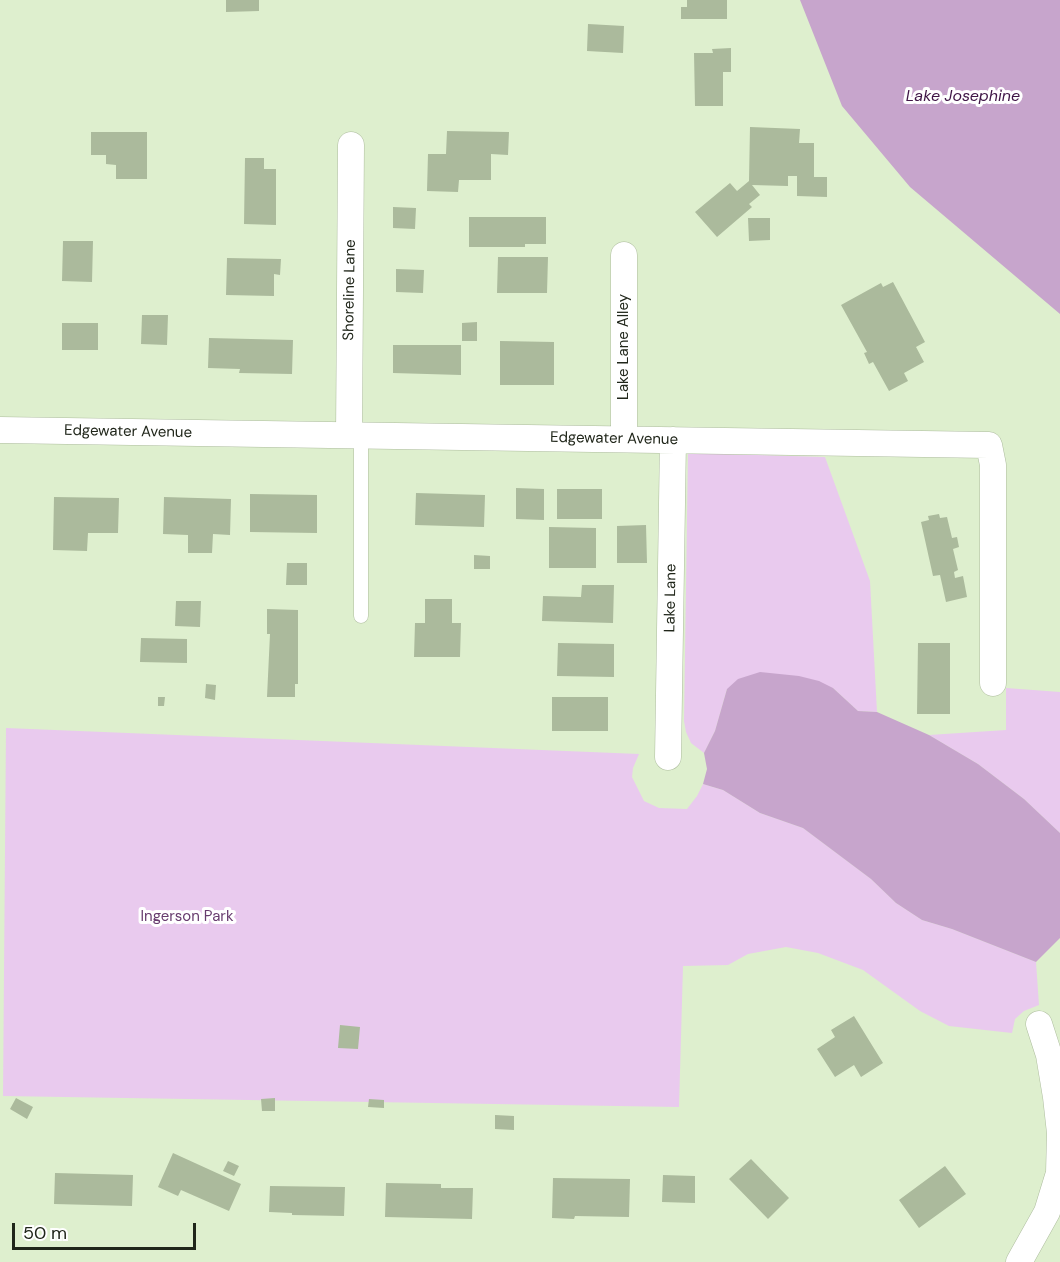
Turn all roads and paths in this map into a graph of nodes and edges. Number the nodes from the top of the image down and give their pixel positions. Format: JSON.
{"nodes":[{"id":1,"x":351,"y":145,"type":"dead end"},
{"id":2,"x":624,"y":255,"type":"dead end"},
{"id":3,"x":0,"y":430,"type":"edge"},
{"id":4,"x":355,"y":435,"type":"junction"},
{"id":5,"x":624,"y":440,"type":"junction"},
{"id":6,"x":673,"y":440,"type":"junction"},
{"id":7,"x":361,"y":616,"type":"dead end"},
{"id":8,"x":993,"y":682,"type":"dead end"},
{"id":9,"x":668,"y":757,"type":"dead end"},
{"id":10,"x":1039,"y":1024,"type":"dead end"},
{"id":11,"x":1019,"y":1262,"type":"edge"}],
"edges":[{"from":1,"to":4,"type":"street","name":"Shoreline Lane"},
{"from":2,"to":5,"type":"street","name":"Lake Lane Alley"},
{"from":3,"to":4,"type":"street","name":"Edgewater Avenue"},
{"from":4,"to":5,"type":"street","name":"Edgewater Avenue"},
{"from":4,"to":7,"type":"lane","name":"Shoreline Lane"},
{"from":5,"to":6,"type":"street","name":"Edgewater Avenue"},
{"from":6,"to":8,"type":"street","name":"Edgewater Avenue"},
{"from":6,"to":9,"type":"street","name":"Lake Lane"},
{"from":10,"to":11,"type":"street"}]}
